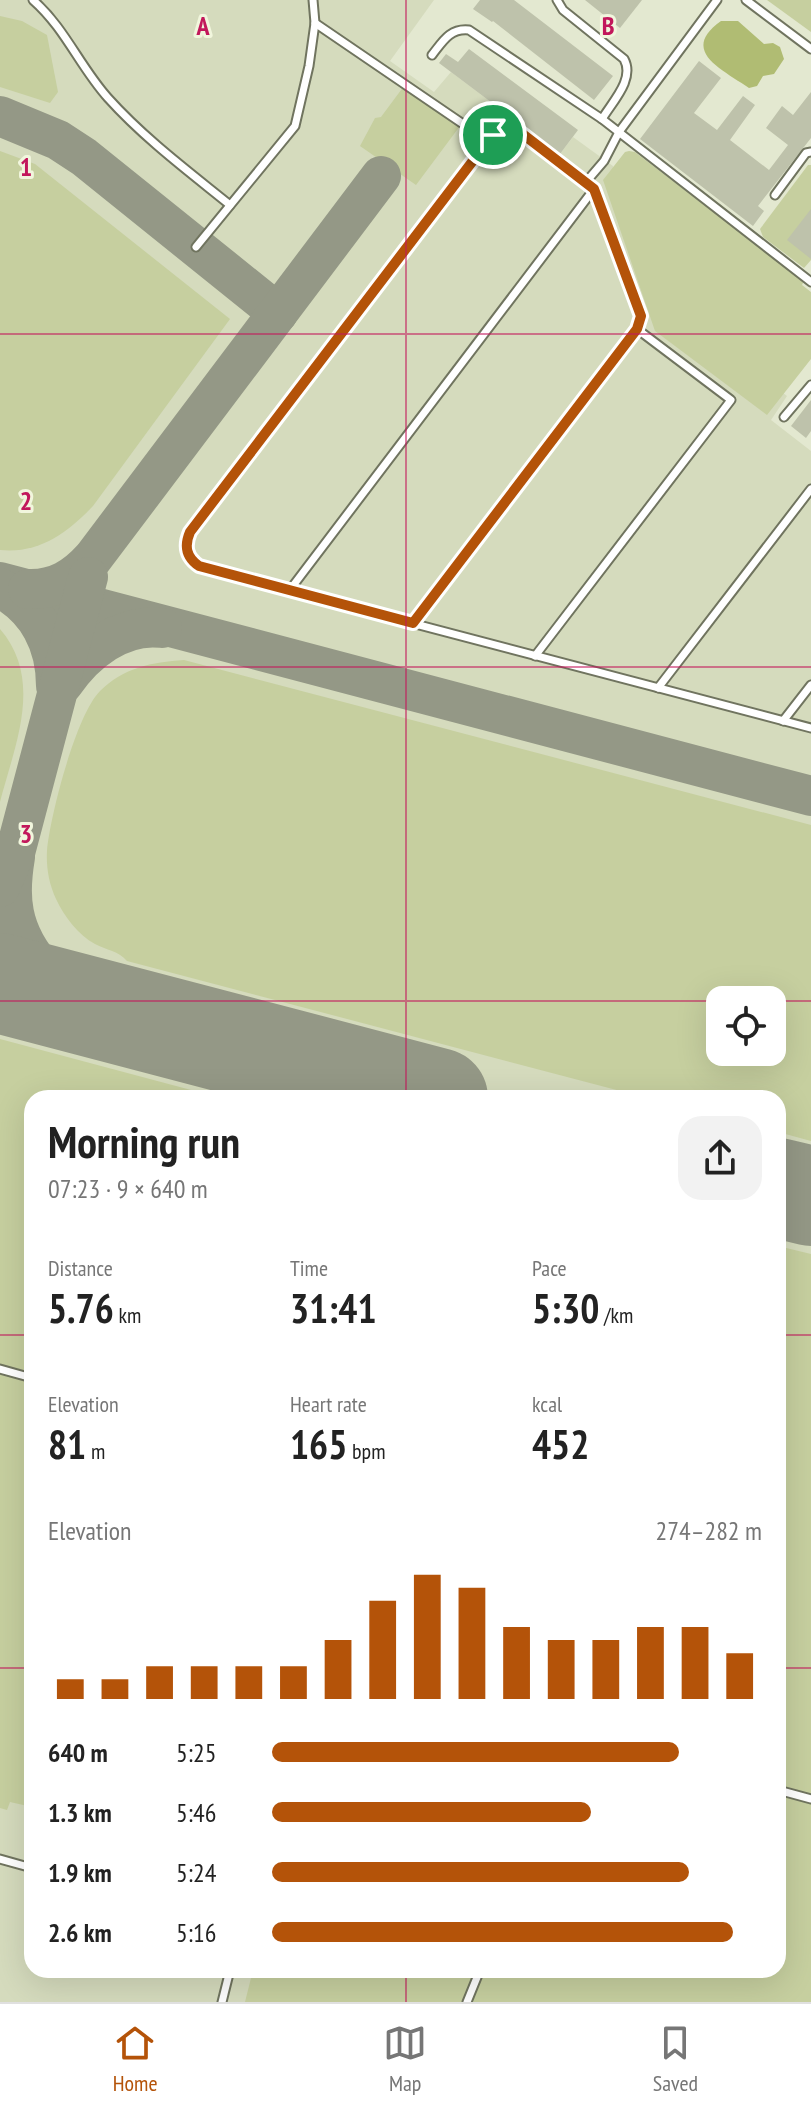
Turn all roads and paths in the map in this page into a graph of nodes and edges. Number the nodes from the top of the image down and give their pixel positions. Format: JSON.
{"nodes":[{"id":1,"x":33,"y":0,"type":"edge"},
{"id":2,"x":313,"y":0,"type":"edge"},
{"id":3,"x":557,"y":0,"type":"edge"},
{"id":4,"x":717,"y":0,"type":"edge"},
{"id":5,"x":746,"y":0,"type":"edge"},
{"id":6,"x":315,"y":23,"type":"junction"},
{"id":7,"x":811,"y":49,"type":"edge"},
{"id":8,"x":432,"y":55,"type":"dead end"},
{"id":9,"x":602,"y":119,"type":"junction"},
{"id":10,"x":619,"y":132,"type":"junction"},
{"id":11,"x":488,"y":141,"type":"junction"},
{"id":12,"x":811,"y":152,"type":"edge"},
{"id":13,"x":586,"y":182,"type":"junction"},
{"id":14,"x":594,"y":189,"type":"junction"},
{"id":15,"x":775,"y":195,"type":"dead end"},
{"id":16,"x":230,"y":205,"type":"junction"},
{"id":17,"x":196,"y":247,"type":"dead end"},
{"id":18,"x":811,"y":282,"type":"edge"},
{"id":19,"x":637,"y":329,"type":"junction"},
{"id":20,"x":811,"y":385,"type":"edge"},
{"id":21,"x":784,"y":417,"type":"dead end"},
{"id":22,"x":811,"y":489,"type":"edge"},
{"id":23,"x":289,"y":591,"type":"junction"},
{"id":24,"x":413,"y":623,"type":"junction"},
{"id":25,"x":535,"y":656,"type":"junction"},
{"id":26,"x":811,"y":685,"type":"edge"},
{"id":27,"x":658,"y":688,"type":"junction"},
{"id":28,"x":783,"y":721,"type":"junction"},
{"id":29,"x":811,"y":728,"type":"edge"},
{"id":30,"x":0,"y":1369,"type":"edge"},
{"id":31,"x":24,"y":1376,"type":"edge"},
{"id":32,"x":786,"y":1792,"type":"edge"},
{"id":33,"x":811,"y":1799,"type":"edge"},
{"id":34,"x":0,"y":1859,"type":"edge"},
{"id":35,"x":24,"y":1866,"type":"edge"},
{"id":36,"x":228,"y":1978,"type":"edge"},
{"id":37,"x":477,"y":1978,"type":"edge"},
{"id":38,"x":222,"y":2002,"type":"edge"},
{"id":39,"x":467,"y":2002,"type":"edge"}],
"edges":[{"from":1,"to":16,"type":"lane"},
{"from":2,"to":6,"type":"lane"},
{"from":3,"to":9,"type":"lane"},
{"from":4,"to":10,"type":"lane"},
{"from":5,"to":7,"type":"lane"},
{"from":6,"to":11,"type":"lane"},
{"from":6,"to":16,"type":"lane"},
{"from":8,"to":9,"type":"lane"},
{"from":9,"to":10,"type":"lane"},
{"from":10,"to":13,"type":"lane"},
{"from":10,"to":18,"type":"lane"},
{"from":11,"to":13,"type":"lane"},
{"from":11,"to":23,"type":"lane"},
{"from":12,"to":15,"type":"lane"},
{"from":13,"to":14,"type":"lane"},
{"from":14,"to":19,"type":"lane"},
{"from":14,"to":23,"type":"lane"},
{"from":16,"to":17,"type":"lane"},
{"from":19,"to":24,"type":"lane"},
{"from":19,"to":25,"type":"lane"},
{"from":20,"to":21,"type":"lane"},
{"from":22,"to":27,"type":"lane"},
{"from":23,"to":24,"type":"lane"},
{"from":24,"to":25,"type":"lane"},
{"from":25,"to":27,"type":"lane"},
{"from":26,"to":28,"type":"lane"},
{"from":27,"to":28,"type":"lane"},
{"from":28,"to":29,"type":"lane"},
{"from":30,"to":31,"type":"lane"},
{"from":32,"to":33,"type":"lane"},
{"from":34,"to":35,"type":"lane"},
{"from":36,"to":38,"type":"lane"},
{"from":37,"to":39,"type":"lane"}]}
